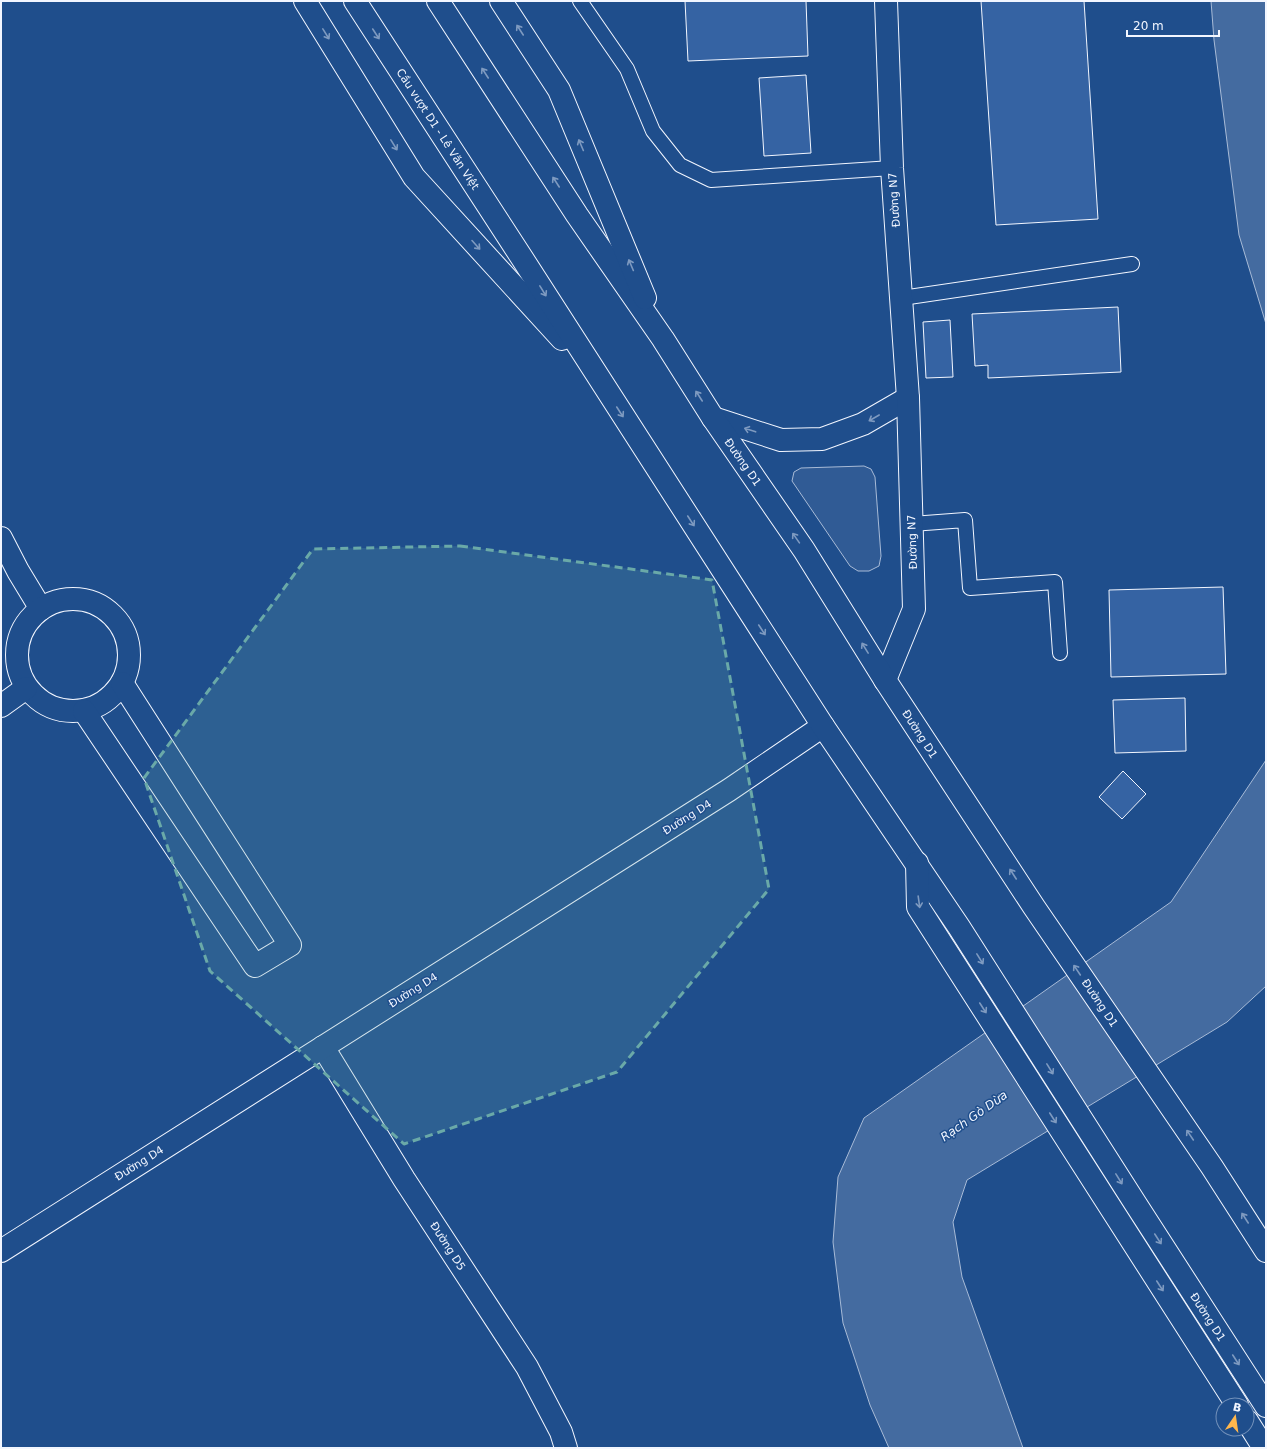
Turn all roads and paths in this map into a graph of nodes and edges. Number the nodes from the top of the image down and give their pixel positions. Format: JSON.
{"nodes":[{"id":1,"x":305,"y":1,"type":"edge"},
{"id":2,"x":355,"y":1,"type":"edge"},
{"id":3,"x":438,"y":1,"type":"edge"},
{"id":4,"x":501,"y":1,"type":"edge"},
{"id":5,"x":580,"y":1,"type":"edge"},
{"id":6,"x":886,"y":1,"type":"edge"},
{"id":7,"x":892,"y":168,"type":"junction"},
{"id":8,"x":522,"y":258,"type":"joint"},
{"id":9,"x":1132,"y":264,"type":"dead end"},
{"id":10,"x":902,"y":298,"type":"junction"},
{"id":11,"x":663,"y":339,"type":"junction"},
{"id":12,"x":602,"y":384,"type":"junction"},
{"id":13,"x":908,"y":398,"type":"junction"},
{"id":14,"x":713,"y":418,"type":"junction"},
{"id":15,"x":912,"y":524,"type":"junction"},
{"id":16,"x":1,"y":538,"type":"edge"},
{"id":17,"x":41,"y":609,"type":"junction"},
{"id":18,"x":1060,"y":653,"type":"dead end"},
{"id":19,"x":884,"y":680,"type":"junction"},
{"id":20,"x":122,"y":683,"type":"junction"},
{"id":21,"x":26,"y":688,"type":"junction"},
{"id":22,"x":1,"y":706,"type":"edge"},
{"id":23,"x":84,"y":711,"type":"junction"},
{"id":24,"x":823,"y":726,"type":"junction"},
{"id":25,"x":917,"y":863,"type":"junction"},
{"id":26,"x":323,"y":1047,"type":"junction"},
{"id":27,"x":1,"y":1251,"type":"edge"},
{"id":28,"x":1266,"y":1251,"type":"edge"},
{"id":29,"x":1232,"y":1397,"type":"edge"},
{"id":30,"x":1266,"y":1406,"type":"edge"},
{"id":31,"x":1255,"y":1434,"type":"edge"},
{"id":32,"x":566,"y":1448,"type":"edge"},
{"id":33,"x":1264,"y":1448,"type":"edge"}],
"edges":[{"from":1,"to":12,"type":"main road","one_way":true},
{"from":2,"to":8,"type":"main road","name":"Cầu vượt D1 - Lê Văn Việt","one_way":true},
{"from":11,"to":3,"type":"main road","name":"Đường D1","one_way":true},
{"from":11,"to":4,"type":"main road","one_way":true},
{"from":5,"to":7,"type":"lane"},
{"from":6,"to":7,"type":"main road","name":"Đường N7"},
{"from":7,"to":10,"type":"main road","name":"Đường N7"},
{"from":8,"to":12,"type":"main road","name":"Đường D1","one_way":true},
{"from":9,"to":10,"type":"lane"},
{"from":10,"to":13,"type":"main road","name":"Đường N7"},
{"from":14,"to":11,"type":"main road","name":"Đường D1","one_way":true},
{"from":12,"to":24,"type":"main road","name":"Đường D1","one_way":true},
{"from":13,"to":14,"type":"main road","one_way":true},
{"from":13,"to":15,"type":"main road","name":"Đường N7"},
{"from":19,"to":14,"type":"main road","name":"Đường D1","one_way":true},
{"from":15,"to":18,"type":"lane"},
{"from":15,"to":19,"type":"main road","name":"Đường N7"},
{"from":16,"to":17,"type":"main road"},
{"from":17,"to":20,"type":"main road"},
{"from":17,"to":21,"type":"main road"},
{"from":28,"to":19,"type":"main road","name":"Đường D1","one_way":true},
{"from":20,"to":23,"type":"main road"},
{"from":20,"to":23,"type":"main road"},
{"from":21,"to":22,"type":"main road"},
{"from":21,"to":23,"type":"main road"},
{"from":24,"to":25,"type":"main road","name":"Đường D1"},
{"from":24,"to":26,"type":"main road","name":"Đường D4"},
{"from":25,"to":29,"type":"main road","name":"Đường D1","one_way":true},
{"from":25,"to":30,"type":"main road","name":"Đường D1","one_way":true},
{"from":26,"to":27,"type":"main road","name":"Đường D4"},
{"from":26,"to":32,"type":"main road","name":"Đường D5"},
{"from":31,"to":33,"type":"main road"}]}
